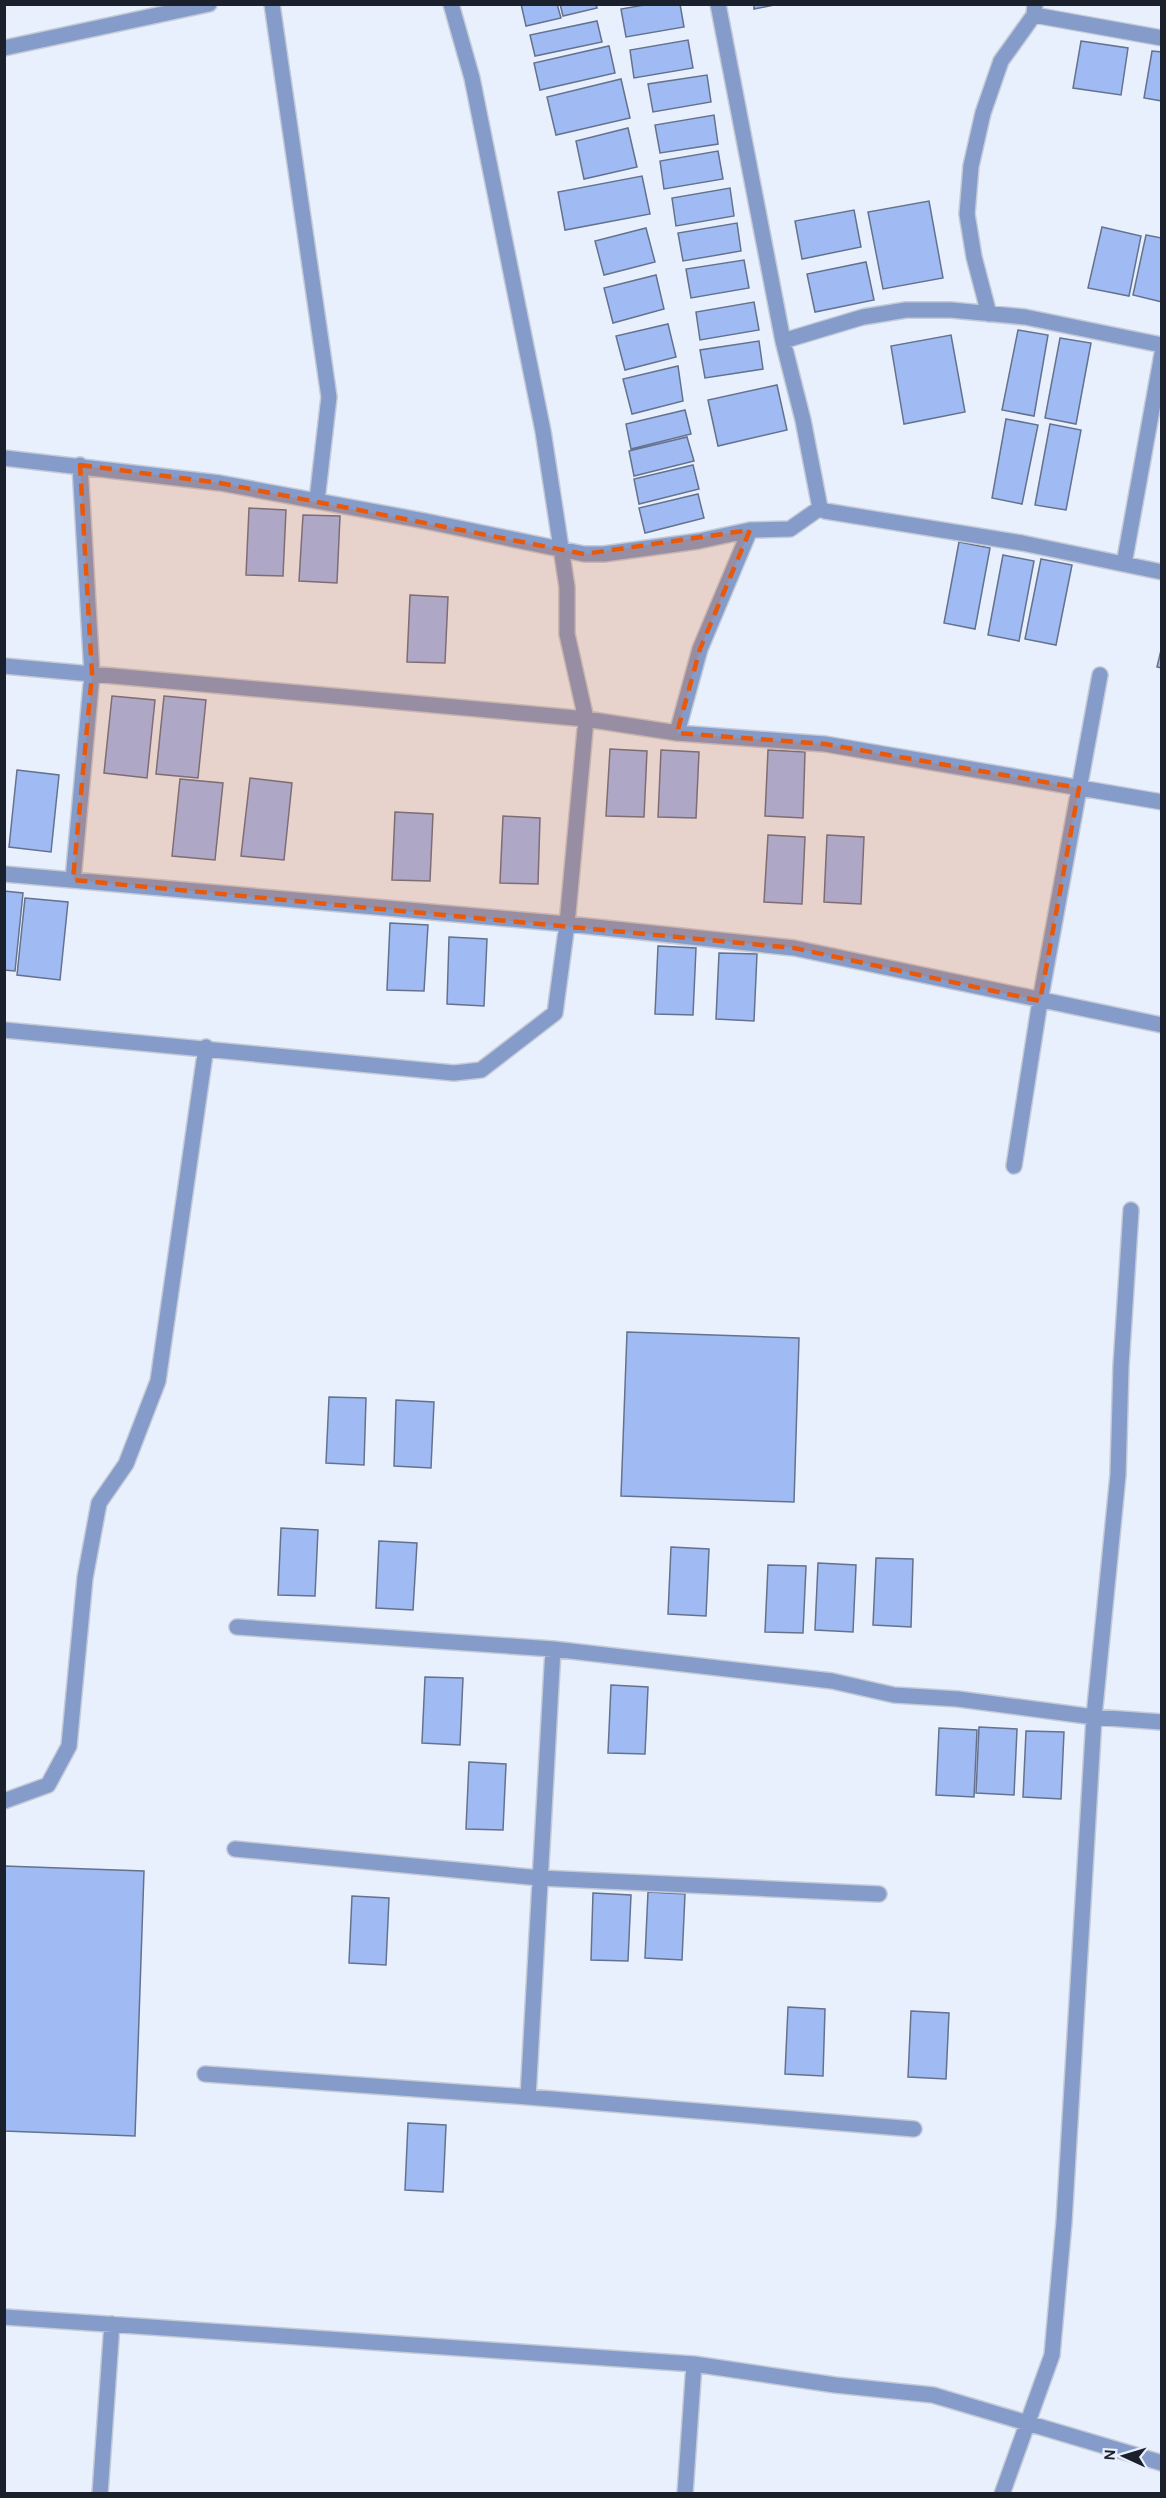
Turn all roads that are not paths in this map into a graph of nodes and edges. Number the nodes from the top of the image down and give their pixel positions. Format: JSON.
{"nodes":[{"id":1,"x":209,"y":4,"type":"edge"},
{"id":2,"x":272,"y":4,"type":"edge"},
{"id":3,"x":451,"y":4,"type":"edge"},
{"id":4,"x":718,"y":4,"type":"edge"},
{"id":5,"x":1035,"y":10,"type":"edge"},
{"id":6,"x":1161,"y":39,"type":"edge"},
{"id":7,"x":4,"y":48,"type":"edge"},
{"id":8,"x":989,"y":314,"type":"junction"},
{"id":9,"x":783,"y":341,"type":"junction"},
{"id":10,"x":1161,"y":345,"type":"edge"},
{"id":11,"x":1161,"y":354,"type":"edge"},
{"id":12,"x":4,"y":458,"type":"edge"},
{"id":13,"x":80,"y":465,"type":"junction"},
{"id":14,"x":317,"y":500,"type":"junction"},
{"id":15,"x":820,"y":508,"type":"junction"},
{"id":16,"x":750,"y":530,"type":"junction"},
{"id":17,"x":562,"y":548,"type":"junction"},
{"id":18,"x":1124,"y":564,"type":"junction"},
{"id":19,"x":1161,"y":572,"type":"edge"},
{"id":20,"x":4,"y":666,"type":"edge"},
{"id":21,"x":92,"y":674,"type":"junction"},
{"id":22,"x":1100,"y":675,"type":"dead end"},
{"id":23,"x":586,"y":719,"type":"junction"},
{"id":24,"x":677,"y":733,"type":"junction"},
{"id":25,"x":1079,"y":788,"type":"junction"},
{"id":26,"x":1161,"y":802,"type":"edge"},
{"id":27,"x":4,"y":874,"type":"edge"},
{"id":28,"x":73,"y":880,"type":"junction"},
{"id":29,"x":567,"y":924,"type":"junction"},
{"id":30,"x":1040,"y":1001,"type":"junction"},
{"id":31,"x":1161,"y":1025,"type":"edge"},
{"id":32,"x":4,"y":1030,"type":"edge"},
{"id":33,"x":206,"y":1047,"type":"junction"},
{"id":34,"x":1014,"y":1166,"type":"dead end"},
{"id":35,"x":1131,"y":1210,"type":"dead end"},
{"id":36,"x":237,"y":1627,"type":"dead end"},
{"id":37,"x":553,"y":1649,"type":"junction"},
{"id":38,"x":1094,"y":1717,"type":"junction"},
{"id":39,"x":1161,"y":1722,"type":"edge"},
{"id":40,"x":4,"y":1801,"type":"edge"},
{"id":41,"x":235,"y":1849,"type":"dead end"},
{"id":42,"x":540,"y":1878,"type":"junction"},
{"id":43,"x":879,"y":1894,"type":"dead end"},
{"id":44,"x":205,"y":2074,"type":"dead end"},
{"id":45,"x":528,"y":2097,"type":"junction"},
{"id":46,"x":914,"y":2129,"type":"dead end"},
{"id":47,"x":4,"y":2318,"type":"edge"},
{"id":48,"x":112,"y":2324,"type":"junction"},
{"id":49,"x":694,"y":2364,"type":"junction"},
{"id":50,"x":1029,"y":2422,"type":"junction"},
{"id":51,"x":1161,"y":2463,"type":"edge"},
{"id":52,"x":100,"y":2493,"type":"edge"},
{"id":53,"x":684,"y":2493,"type":"edge"},
{"id":54,"x":1002,"y":2493,"type":"edge"}],
"edges":[{"from":1,"to":7,"type":"street"},
{"from":2,"to":14,"type":"street"},
{"from":3,"to":17,"type":"street"},
{"from":4,"to":9,"type":"street"},
{"from":5,"to":6,"type":"street"},
{"from":5,"to":8,"type":"street"},
{"from":8,"to":9,"type":"street"},
{"from":8,"to":10,"type":"street"},
{"from":9,"to":15,"type":"street"},
{"from":11,"to":18,"type":"street"},
{"from":12,"to":13,"type":"street"},
{"from":13,"to":14,"type":"street"},
{"from":13,"to":21,"type":"street"},
{"from":14,"to":17,"type":"street"},
{"from":15,"to":16,"type":"street"},
{"from":15,"to":18,"type":"street"},
{"from":16,"to":17,"type":"street"},
{"from":16,"to":24,"type":"street"},
{"from":17,"to":23,"type":"street"},
{"from":18,"to":19,"type":"street"},
{"from":20,"to":21,"type":"street"},
{"from":21,"to":23,"type":"street"},
{"from":21,"to":28,"type":"street"},
{"from":22,"to":25,"type":"street"},
{"from":23,"to":24,"type":"street"},
{"from":23,"to":29,"type":"street"},
{"from":24,"to":25,"type":"street"},
{"from":25,"to":26,"type":"street"},
{"from":25,"to":30,"type":"street"},
{"from":27,"to":28,"type":"street"},
{"from":28,"to":29,"type":"street"},
{"from":29,"to":30,"type":"street"},
{"from":29,"to":33,"type":"street"},
{"from":30,"to":31,"type":"street"},
{"from":30,"to":34,"type":"street"},
{"from":32,"to":33,"type":"street"},
{"from":33,"to":40,"type":"street"},
{"from":35,"to":38,"type":"street"},
{"from":36,"to":37,"type":"street"},
{"from":37,"to":38,"type":"street"},
{"from":37,"to":42,"type":"street"},
{"from":38,"to":39,"type":"street"},
{"from":38,"to":50,"type":"street"},
{"from":41,"to":42,"type":"street"},
{"from":42,"to":43,"type":"street"},
{"from":42,"to":45,"type":"street"},
{"from":44,"to":45,"type":"street"},
{"from":45,"to":46,"type":"street"},
{"from":47,"to":48,"type":"street"},
{"from":48,"to":49,"type":"street"},
{"from":48,"to":52,"type":"street"},
{"from":49,"to":50,"type":"street"},
{"from":49,"to":53,"type":"street"},
{"from":50,"to":51,"type":"street"},
{"from":50,"to":54,"type":"street"}]}
